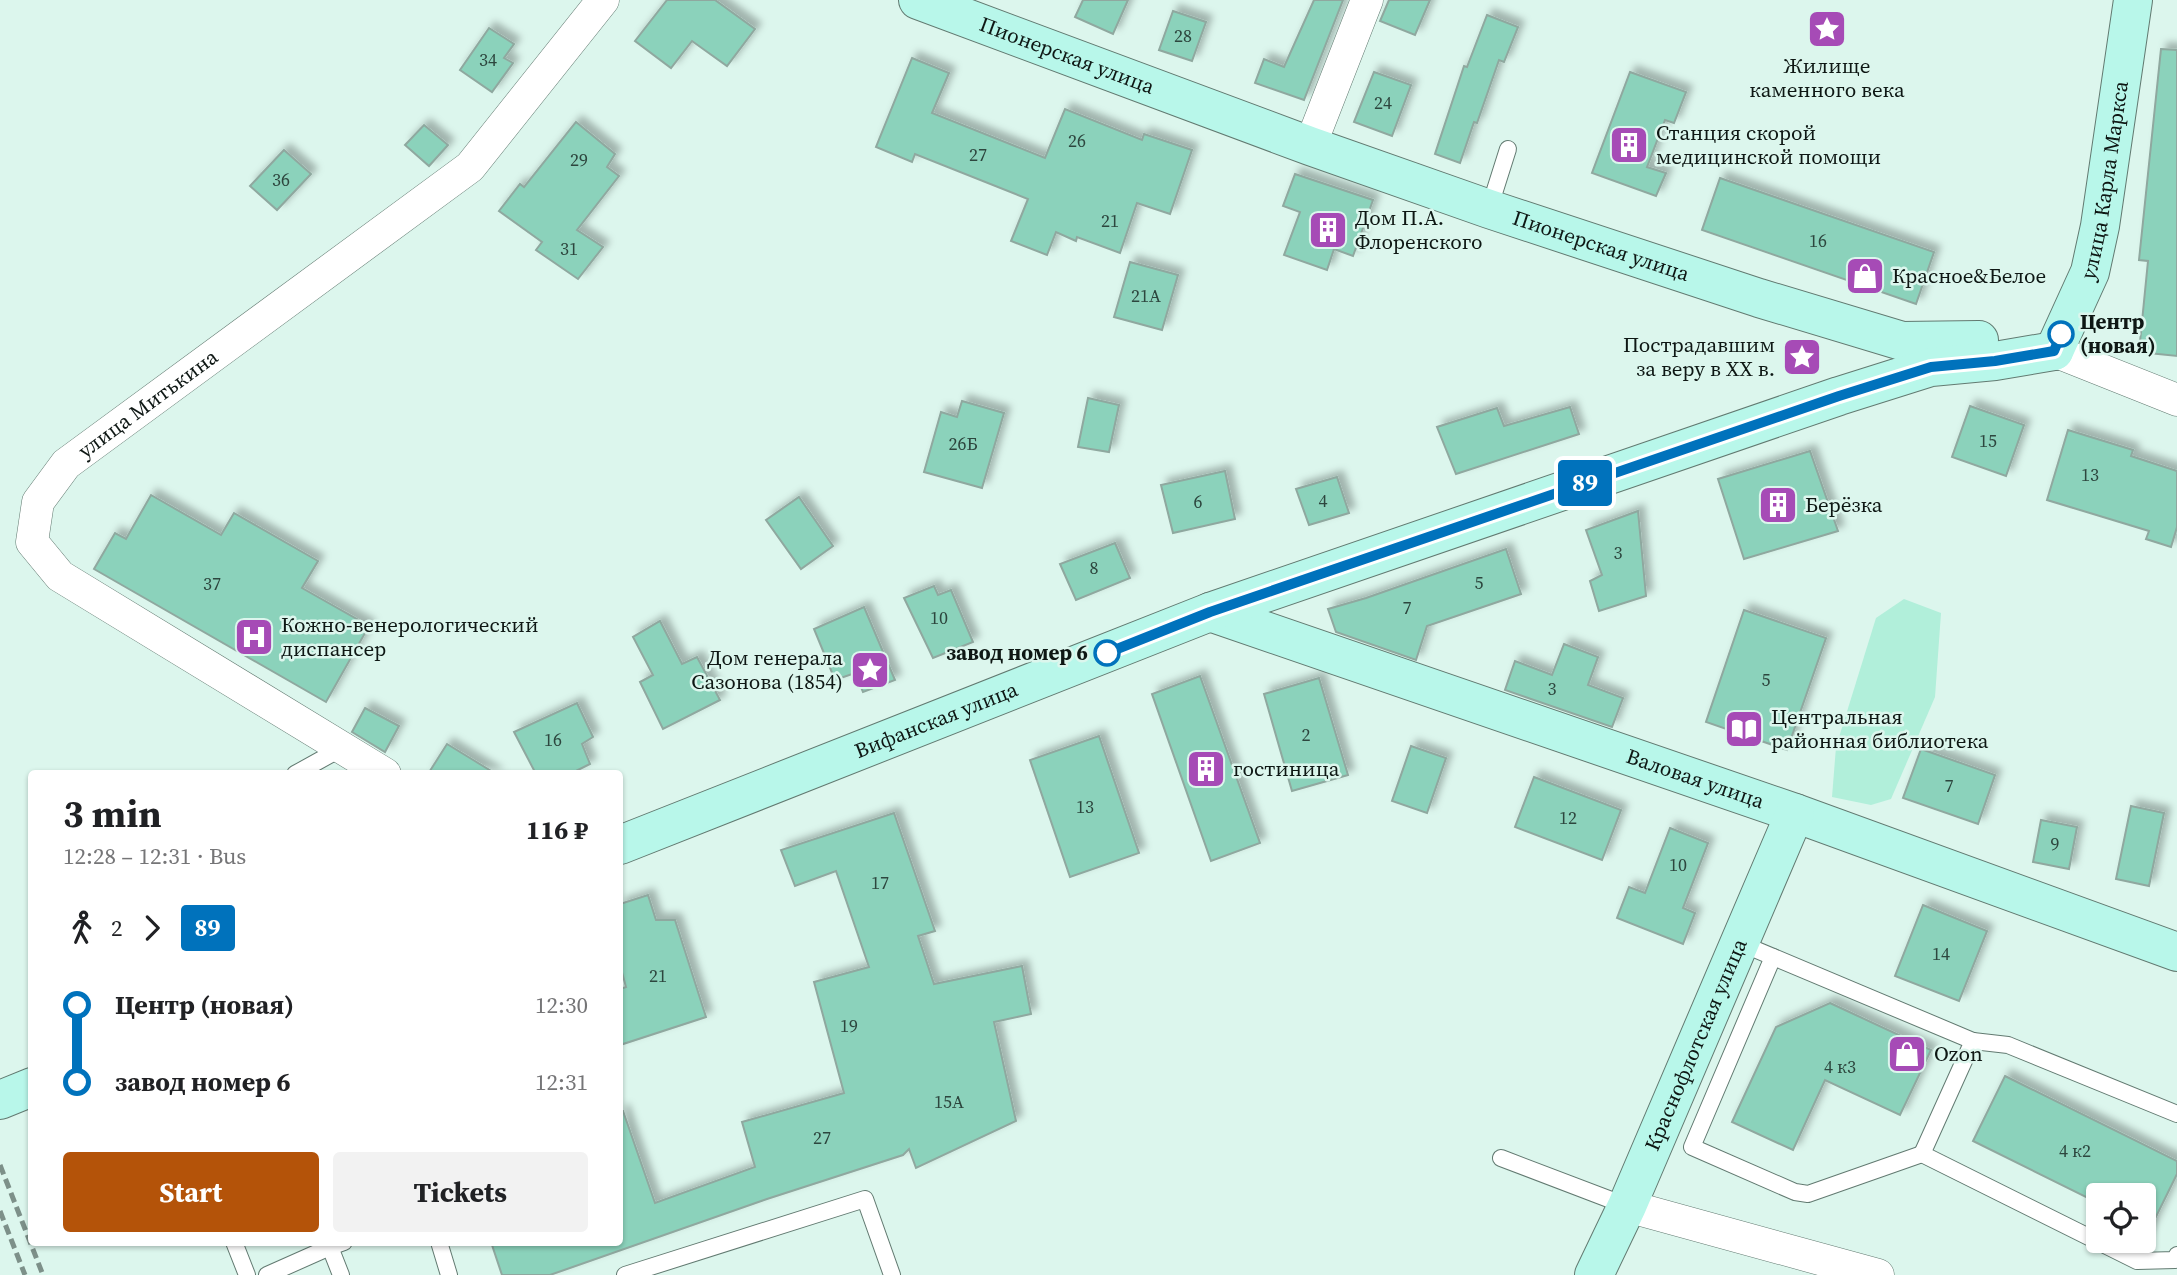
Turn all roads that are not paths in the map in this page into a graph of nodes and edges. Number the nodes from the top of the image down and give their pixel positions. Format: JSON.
{"nodes":[{"id":1,"x":603,"y":0,"type":"edge"},
{"id":2,"x":918,"y":0,"type":"edge"},
{"id":3,"x":1367,"y":0,"type":"edge"},
{"id":4,"x":2133,"y":0,"type":"edge"},
{"id":5,"x":1310,"y":146,"type":"junction"},
{"id":6,"x":1508,"y":149,"type":"dead end"},
{"id":7,"x":1489,"y":209,"type":"junction"},
{"id":8,"x":2054,"y":351,"type":"junction"},
{"id":9,"x":2177,"y":400,"type":"edge"},
{"id":10,"x":1210,"y":612,"type":"junction"},
{"id":11,"x":342,"y":748,"type":"junction"},
{"id":12,"x":302,"y":770,"type":"edge"},
{"id":13,"x":378,"y":770,"type":"edge"},
{"id":14,"x":1795,"y":813,"type":"junction"},
{"id":15,"x":623,"y":844,"type":"edge"},
{"id":16,"x":1756,"y":950,"type":"junction"},
{"id":17,"x":2177,"y":952,"type":"edge"},
{"id":18,"x":1973,"y":1041,"type":"junction"},
{"id":19,"x":28,"y":1089,"type":"edge"},
{"id":20,"x":0,"y":1100,"type":"edge"},
{"id":21,"x":2177,"y":1114,"type":"edge"},
{"id":22,"x":1675,"y":1140,"type":"junction"},
{"id":23,"x":1922,"y":1154,"type":"junction"},
{"id":24,"x":1501,"y":1158,"type":"dead end"},
{"id":25,"x":1627,"y":1206,"type":"junction"},
{"id":26,"x":236,"y":1246,"type":"edge"},
{"id":27,"x":329,"y":1246,"type":"edge"},
{"id":28,"x":440,"y":1246,"type":"edge"},
{"id":29,"x":2176,"y":1259,"type":"edge"},
{"id":30,"x":247,"y":1275,"type":"edge"},
{"id":31,"x":267,"y":1275,"type":"edge"},
{"id":32,"x":341,"y":1275,"type":"edge"},
{"id":33,"x":449,"y":1275,"type":"edge"},
{"id":34,"x":625,"y":1275,"type":"edge"},
{"id":35,"x":892,"y":1275,"type":"edge"},
{"id":36,"x":1594,"y":1275,"type":"edge"},
{"id":37,"x":1878,"y":1275,"type":"edge"}],
"edges":[{"from":1,"to":11,"type":"street","name":"улица Митькина"},
{"from":2,"to":5,"type":"main road","name":"Пионерская улица"},
{"from":3,"to":5,"type":"street"},
{"from":4,"to":8,"type":"main road","name":"улица Карла Маркса"},
{"from":5,"to":7,"type":"main road","name":"Пионерская улица"},
{"from":6,"to":7,"type":"lane"},
{"from":7,"to":8,"type":"main road","name":"Пионерская улица"},
{"from":8,"to":9,"type":"street","name":"Пионерская улица"},
{"from":8,"to":10,"type":"main road","name":"Вифанская улица"},
{"from":10,"to":14,"type":"main road","name":"Валовая улица"},
{"from":10,"to":15,"type":"main road","name":"Вифанская улица"},
{"from":11,"to":12,"type":"lane"},
{"from":11,"to":13,"type":"street","name":"улица Митькина"},
{"from":14,"to":16,"type":"main road","name":"Краснофлотская улица"},
{"from":14,"to":17,"type":"main road","name":"Валовая улица"},
{"from":16,"to":18,"type":"lane"},
{"from":16,"to":22,"type":"main road","name":"Краснофлотская улица"},
{"from":18,"to":21,"type":"lane"},
{"from":18,"to":23,"type":"lane"},
{"from":19,"to":20,"type":"main road"},
{"from":22,"to":23,"type":"lane"},
{"from":22,"to":25,"type":"main road","name":"Краснофлотская улица"},
{"from":23,"to":29,"type":"lane"},
{"from":24,"to":25,"type":"lane"},
{"from":25,"to":36,"type":"main road","name":"Краснофлотская улица"},
{"from":25,"to":37,"type":"street"},
{"from":26,"to":30,"type":"lane"},
{"from":27,"to":31,"type":"lane"},
{"from":27,"to":32,"type":"lane"},
{"from":28,"to":33,"type":"lane"},
{"from":34,"to":35,"type":"lane"}]}
